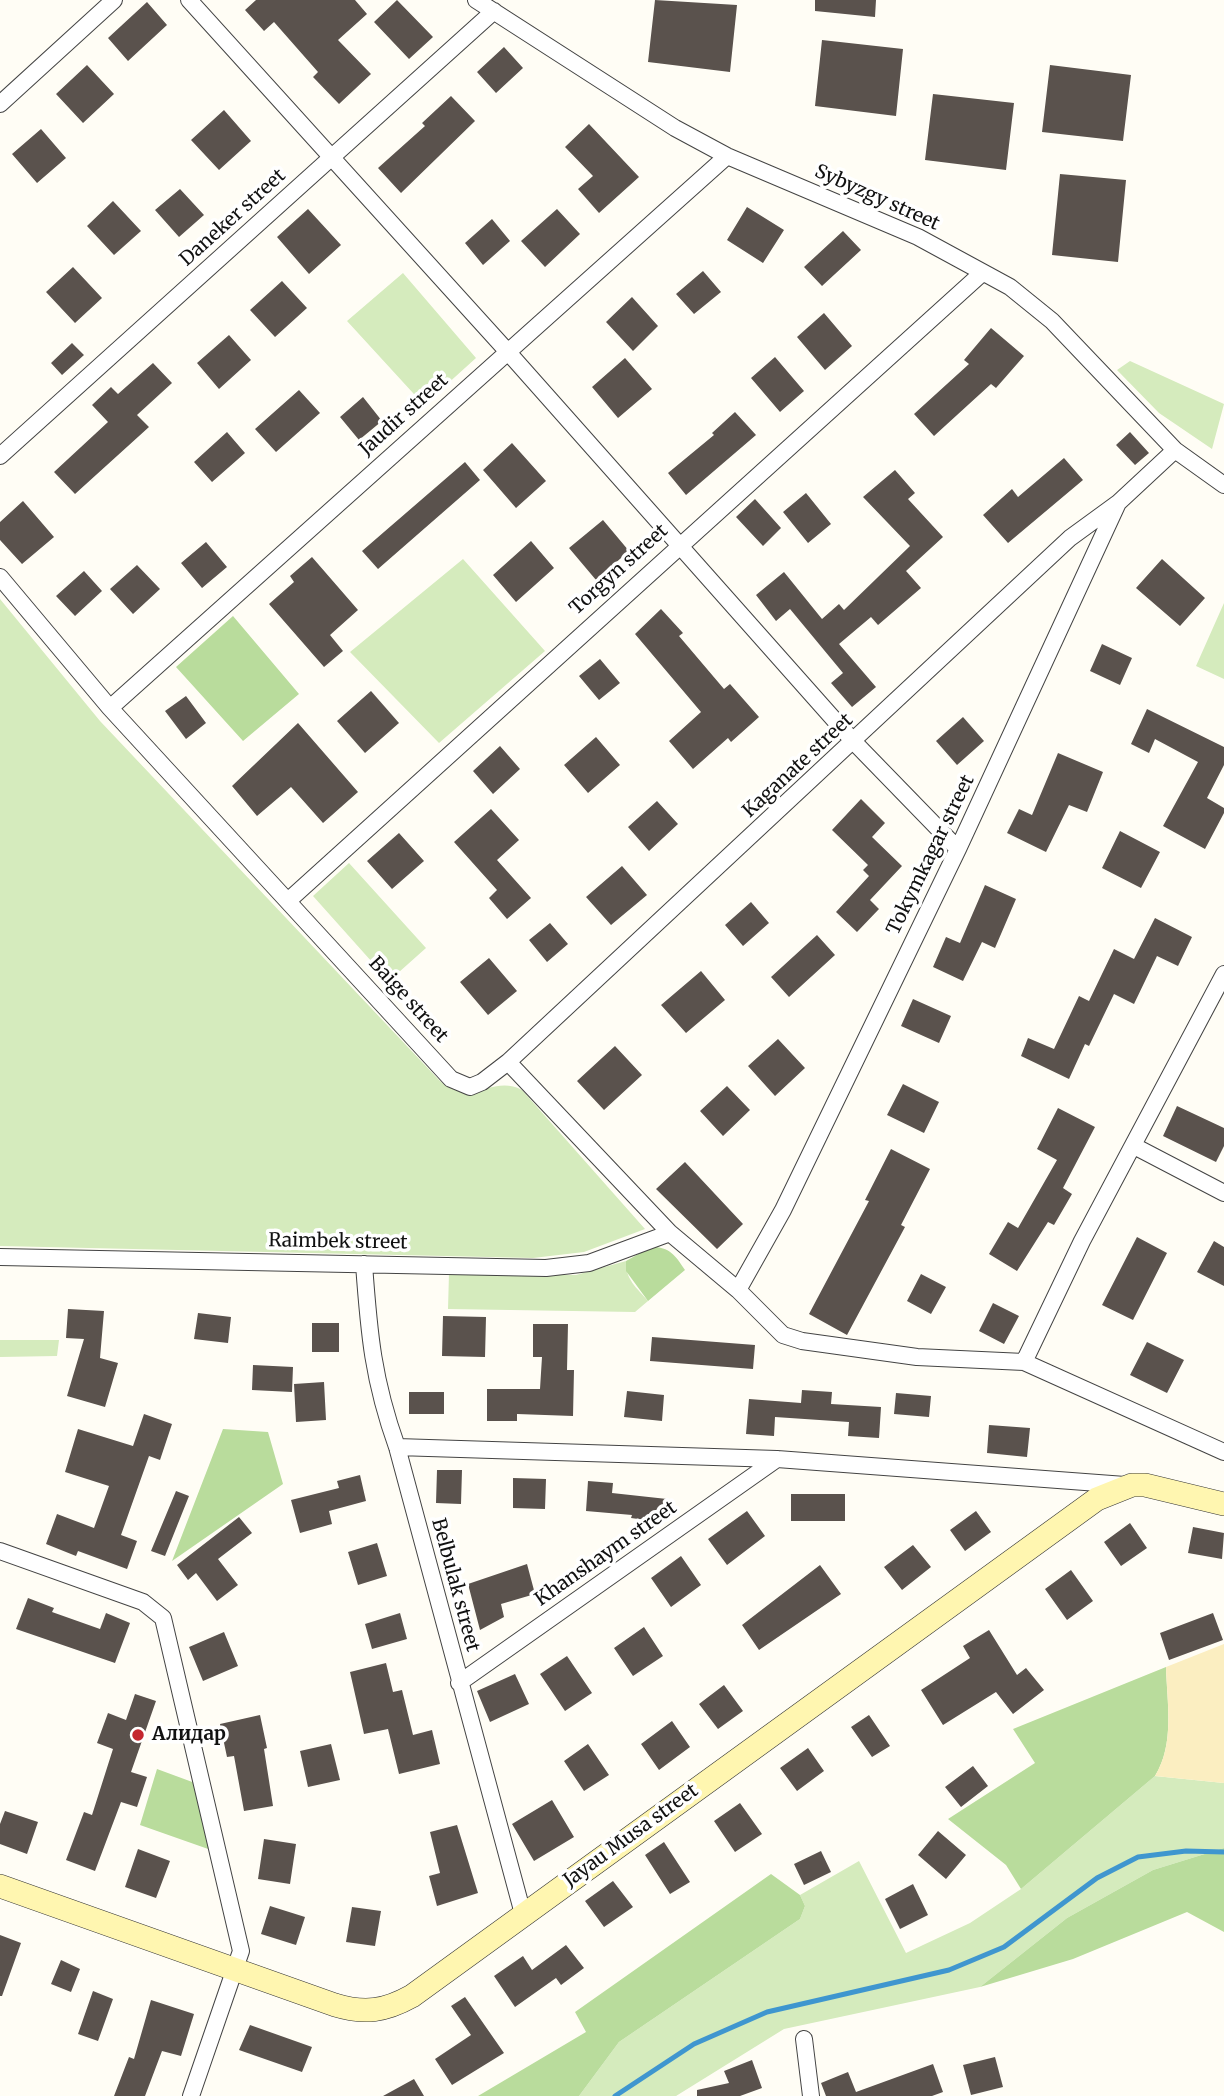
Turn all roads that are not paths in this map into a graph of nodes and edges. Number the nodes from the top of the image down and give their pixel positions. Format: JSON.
{"nodes":[{"id":1,"x":114,"y":0,"type":"edge"},
{"id":2,"x":189,"y":0,"type":"edge"},
{"id":3,"x":476,"y":0,"type":"edge"},
{"id":4,"x":494,"y":11,"type":"junction"},
{"id":5,"x":0,"y":104,"type":"edge"},
{"id":6,"x":727,"y":156,"type":"junction"},
{"id":7,"x":331,"y":158,"type":"junction"},
{"id":8,"x":981,"y":274,"type":"junction"},
{"id":9,"x":507,"y":351,"type":"junction"},
{"id":10,"x":1175,"y":450,"type":"junction"},
{"id":11,"x":0,"y":456,"type":"edge"},
{"id":12,"x":1224,"y":485,"type":"edge"},
{"id":13,"x":1118,"y":503,"type":"junction"},
{"id":14,"x":679,"y":544,"type":"junction"},
{"id":15,"x":0,"y":577,"type":"edge"},
{"id":16,"x":110,"y":708,"type":"junction"},
{"id":17,"x":854,"y":742,"type":"junction"},
{"id":18,"x":958,"y":849,"type":"junction"},
{"id":19,"x":289,"y":900,"type":"junction"},
{"id":20,"x":1224,"y":974,"type":"edge"},
{"id":21,"x":508,"y":1062,"type":"junction"},
{"id":22,"x":1134,"y":1146,"type":"junction"},
{"id":23,"x":1224,"y":1193,"type":"edge"},
{"id":24,"x":670,"y":1233,"type":"junction"},
{"id":25,"x":0,"y":1257,"type":"edge"},
{"id":26,"x":364,"y":1264,"type":"junction"},
{"id":27,"x":738,"y":1290,"type":"junction"},
{"id":28,"x":1024,"y":1362,"type":"junction"},
{"id":29,"x":397,"y":1447,"type":"junction"},
{"id":30,"x":1224,"y":1451,"type":"edge"},
{"id":31,"x":777,"y":1459,"type":"junction"},
{"id":32,"x":1132,"y":1485,"type":"junction"},
{"id":33,"x":1224,"y":1504,"type":"edge"},
{"id":34,"x":0,"y":1551,"type":"edge"},
{"id":35,"x":459,"y":1683,"type":"junction"},
{"id":36,"x":0,"y":1886,"type":"edge"},
{"id":37,"x":523,"y":1914,"type":"junction"},
{"id":38,"x":236,"y":1970,"type":"junction"},
{"id":39,"x":804,"y":2039,"type":"dead end"},
{"id":40,"x":191,"y":2096,"type":"edge"},
{"id":41,"x":811,"y":2096,"type":"edge"}],
"edges":[{"from":1,"to":5,"type":"street"},
{"from":2,"to":7,"type":"street"},
{"from":3,"to":4,"type":"street","name":"Sybyzgy street"},
{"from":4,"to":6,"type":"street","name":"Sybyzgy street"},
{"from":4,"to":7,"type":"street","name":"Daneker street"},
{"from":6,"to":8,"type":"street","name":"Sybyzgy street"},
{"from":6,"to":9,"type":"street","name":"Jaudir street"},
{"from":7,"to":9,"type":"street"},
{"from":7,"to":11,"type":"street","name":"Daneker street"},
{"from":8,"to":10,"type":"street","name":"Sybyzgy street"},
{"from":8,"to":14,"type":"street","name":"Torgyn street"},
{"from":9,"to":14,"type":"street"},
{"from":9,"to":16,"type":"street","name":"Jaudir street"},
{"from":10,"to":12,"type":"street","name":"Sybyzgy street"},
{"from":10,"to":13,"type":"street","name":"Tokymkagar street"},
{"from":13,"to":17,"type":"street","name":"Kaganate street"},
{"from":13,"to":18,"type":"street","name":"Tokymkagar street"},
{"from":14,"to":17,"type":"street"},
{"from":14,"to":19,"type":"street","name":"Torgyn street"},
{"from":15,"to":16,"type":"street","name":"Baige street"},
{"from":16,"to":19,"type":"street","name":"Baige street"},
{"from":17,"to":18,"type":"street"},
{"from":17,"to":21,"type":"street","name":"Kaganate street"},
{"from":18,"to":27,"type":"street","name":"Tokymkagar street"},
{"from":19,"to":21,"type":"street","name":"Baige street"},
{"from":20,"to":22,"type":"street"},
{"from":21,"to":24,"type":"street"},
{"from":22,"to":23,"type":"street"},
{"from":22,"to":28,"type":"street"},
{"from":24,"to":26,"type":"street","name":"Raimbek street"},
{"from":24,"to":27,"type":"street"},
{"from":25,"to":26,"type":"street","name":"Raimbek street"},
{"from":26,"to":29,"type":"street","name":"Belbulak street"},
{"from":27,"to":28,"type":"street"},
{"from":28,"to":30,"type":"street"},
{"from":29,"to":31,"type":"street"},
{"from":29,"to":35,"type":"street","name":"Belbulak street"},
{"from":31,"to":32,"type":"street"},
{"from":31,"to":35,"type":"street","name":"Khanshaym street"},
{"from":32,"to":33,"type":"street","name":"Jayau Musa street"},
{"from":32,"to":37,"type":"street","name":"Jayau Musa street"},
{"from":34,"to":38,"type":"street"},
{"from":35,"to":37,"type":"street","name":"Belbulak street"},
{"from":36,"to":38,"type":"street","name":"Jayau Musa street"},
{"from":37,"to":38,"type":"street","name":"Jayau Musa street"},
{"from":38,"to":40,"type":"street"},
{"from":39,"to":41,"type":"street"}]}
